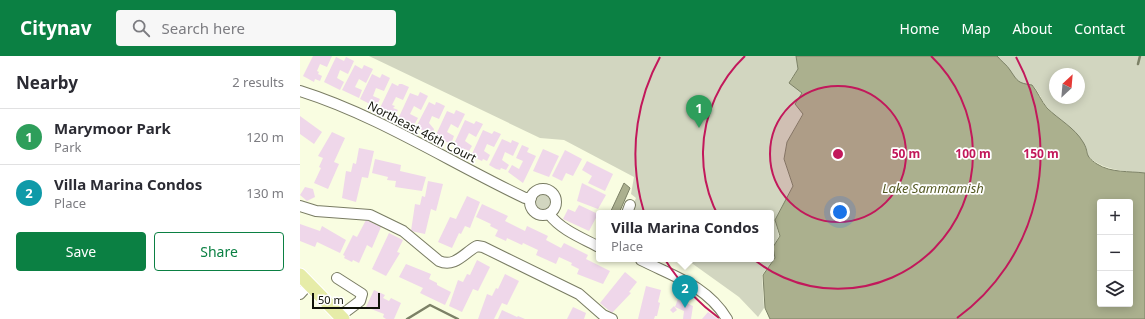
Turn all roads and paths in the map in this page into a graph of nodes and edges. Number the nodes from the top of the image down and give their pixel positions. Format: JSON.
{"nodes":[{"id":1,"x":300,"y":91,"type":"edge"},
{"id":2,"x":531,"y":198,"type":"junction"},
{"id":3,"x":300,"y":206,"type":"edge"},
{"id":4,"x":549,"y":214,"type":"junction"},
{"id":5,"x":596,"y":245,"type":"edge"},
{"id":6,"x":645,"y":262,"type":"edge"},
{"id":7,"x":336,"y":278,"type":"dead end"},
{"id":8,"x":303,"y":284,"type":"edge"},
{"id":9,"x":341,"y":317,"type":"edge"},
{"id":10,"x":606,"y":318,"type":"edge"},
{"id":11,"x":727,"y":319,"type":"edge"}],
"edges":[{"from":1,"to":2,"type":"street","name":"Northeast 46th Court"},
{"from":2,"to":4,"type":"street"},
{"from":2,"to":4,"type":"street"},
{"from":3,"to":10,"type":"street"},
{"from":4,"to":5,"type":"street"},
{"from":6,"to":11,"type":"street"},
{"from":7,"to":9,"type":"street"},
{"from":8,"to":9,"type":"main road"}]}
